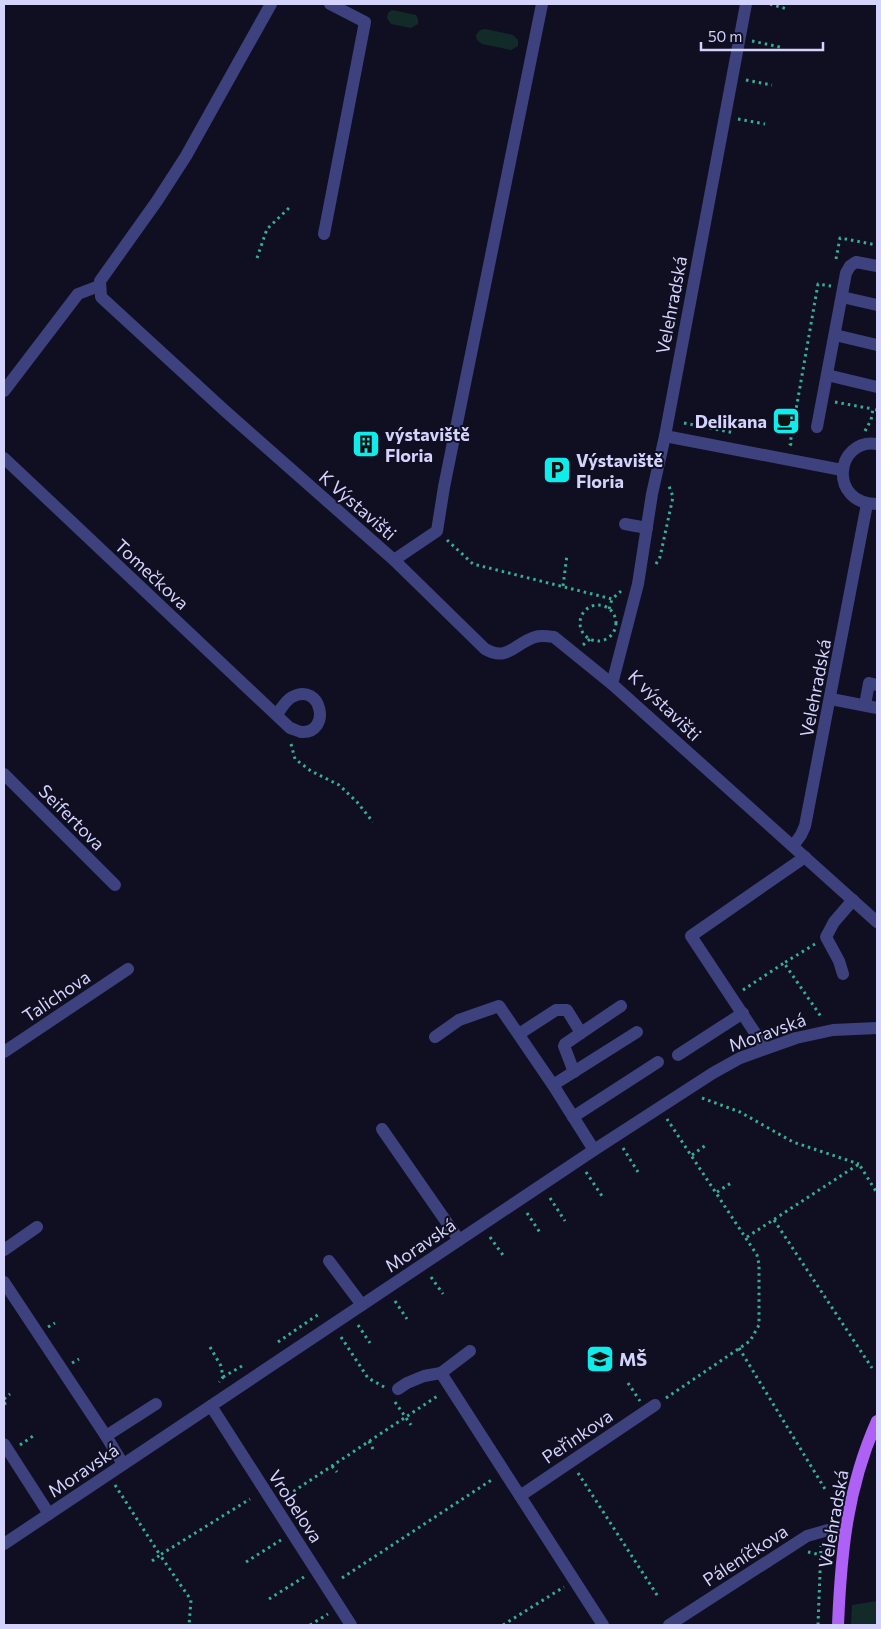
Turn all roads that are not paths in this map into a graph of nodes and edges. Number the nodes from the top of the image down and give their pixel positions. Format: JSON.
{"nodes":[{"id":1,"x":270,"y":4,"type":"edge"},
{"id":2,"x":330,"y":4,"type":"edge"},
{"id":3,"x":542,"y":4,"type":"edge"},
{"id":4,"x":746,"y":4,"type":"edge"},
{"id":5,"x":324,"y":234,"type":"dead end"},
{"id":6,"x":877,"y":266,"type":"edge"},
{"id":7,"x":100,"y":286,"type":"junction"},
{"id":8,"x":842,"y":297,"type":"junction"},
{"id":9,"x":877,"y":305,"type":"edge"},
{"id":10,"x":835,"y":335,"type":"junction"},
{"id":11,"x":877,"y":345,"type":"edge"},
{"id":12,"x":827,"y":375,"type":"junction"},
{"id":13,"x":877,"y":387,"type":"edge"},
{"id":14,"x":4,"y":391,"type":"edge"},
{"id":15,"x":818,"y":427,"type":"dead end"},
{"id":16,"x":665,"y":436,"type":"junction"},
{"id":17,"x":877,"y":444,"type":"edge"},
{"id":18,"x":4,"y":458,"type":"edge"},
{"id":19,"x":842,"y":470,"type":"junction"},
{"id":20,"x":872,"y":504,"type":"edge"},
{"id":21,"x":625,"y":524,"type":"dead end"},
{"id":22,"x":647,"y":528,"type":"junction"},
{"id":23,"x":394,"y":560,"type":"junction"},
{"id":24,"x":612,"y":684,"type":"junction"},
{"id":25,"x":877,"y":685,"type":"edge"},
{"id":26,"x":831,"y":699,"type":"junction"},
{"id":27,"x":871,"y":706,"type":"edge"},
{"id":28,"x":276,"y":714,"type":"dead end"},
{"id":29,"x":4,"y":774,"type":"edge"},
{"id":30,"x":793,"y":846,"type":"junction"},
{"id":31,"x":805,"y":857,"type":"junction"},
{"id":32,"x":115,"y":885,"type":"dead end"},
{"id":33,"x":853,"y":900,"type":"junction"},
{"id":34,"x":877,"y":922,"type":"edge"},
{"id":35,"x":128,"y":969,"type":"dead end"},
{"id":36,"x":843,"y":974,"type":"dead end"},
{"id":37,"x":622,"y":1006,"type":"dead end"},
{"id":38,"x":743,"y":1013,"type":"junction"},
{"id":39,"x":877,"y":1028,"type":"edge"},
{"id":40,"x":637,"y":1032,"type":"dead end"},
{"id":41,"x":581,"y":1033,"type":"junction"},
{"id":42,"x":519,"y":1034,"type":"junction"},
{"id":43,"x":435,"y":1037,"type":"dead end"},
{"id":44,"x":765,"y":1048,"type":"junction"},
{"id":45,"x":4,"y":1052,"type":"edge"},
{"id":46,"x":678,"y":1055,"type":"dead end"},
{"id":47,"x":658,"y":1062,"type":"dead end"},
{"id":48,"x":574,"y":1072,"type":"junction"},
{"id":49,"x":553,"y":1085,"type":"junction"},
{"id":50,"x":573,"y":1117,"type":"junction"},
{"id":51,"x":382,"y":1129,"type":"dead end"},
{"id":52,"x":594,"y":1150,"type":"junction"},
{"id":53,"x":38,"y":1227,"type":"dead end"},
{"id":54,"x":459,"y":1240,"type":"junction"},
{"id":55,"x":4,"y":1250,"type":"edge"},
{"id":56,"x":329,"y":1261,"type":"dead end"},
{"id":57,"x":4,"y":1282,"type":"edge"},
{"id":58,"x":362,"y":1305,"type":"junction"},
{"id":59,"x":470,"y":1350,"type":"dead end"},
{"id":60,"x":441,"y":1373,"type":"junction"},
{"id":61,"x":398,"y":1389,"type":"dead end"},
{"id":62,"x":156,"y":1404,"type":"dead end"},
{"id":63,"x":211,"y":1406,"type":"junction"},
{"id":64,"x":650,"y":1408,"type":"road end"},
{"id":65,"x":877,"y":1421,"type":"edge"},
{"id":66,"x":106,"y":1436,"type":"junction"},
{"id":67,"x":4,"y":1444,"type":"edge"},
{"id":68,"x":123,"y":1464,"type":"junction"},
{"id":69,"x":520,"y":1496,"type":"junction"},
{"id":70,"x":48,"y":1514,"type":"junction"},
{"id":71,"x":845,"y":1531,"type":"junction"},
{"id":72,"x":4,"y":1544,"type":"edge"},
{"id":73,"x":351,"y":1625,"type":"edge"},
{"id":74,"x":603,"y":1625,"type":"edge"},
{"id":75,"x":669,"y":1625,"type":"edge"},
{"id":76,"x":838,"y":1625,"type":"edge"}],
"edges":[{"from":1,"to":7,"type":"street"},
{"from":2,"to":5,"type":"street"},
{"from":3,"to":23,"type":"street"},
{"from":4,"to":16,"type":"street","name":"Velehradská"},
{"from":6,"to":8,"type":"street"},
{"from":7,"to":14,"type":"street"},
{"from":7,"to":23,"type":"street","name":"K Výstavišti"},
{"from":8,"to":9,"type":"street"},
{"from":8,"to":10,"type":"street"},
{"from":10,"to":11,"type":"street"},
{"from":10,"to":12,"type":"street"},
{"from":12,"to":13,"type":"street"},
{"from":12,"to":15,"type":"street"},
{"from":16,"to":19,"type":"street"},
{"from":16,"to":22,"type":"street","name":"K výstavišti"},
{"from":17,"to":19,"type":"street"},
{"from":18,"to":28,"type":"street","name":"Tomečkova"},
{"from":19,"to":20,"type":"street","name":"Velehradská"},
{"from":20,"to":26,"type":"street","name":"Velehradská"},
{"from":21,"to":22,"type":"street"},
{"from":22,"to":24,"type":"street","name":"K výstavišti"},
{"from":23,"to":24,"type":"street","name":"K Výstavišti"},
{"from":24,"to":30,"type":"street","name":"K výstavišti"},
{"from":25,"to":27,"type":"street"},
{"from":26,"to":27,"type":"street"},
{"from":26,"to":30,"type":"street","name":"Velehradská"},
{"from":29,"to":32,"type":"street","name":"Seifertova"},
{"from":30,"to":31,"type":"street","name":"K výstavišti"},
{"from":31,"to":33,"type":"street","name":"K výstavišti"},
{"from":31,"to":38,"type":"street"},
{"from":33,"to":34,"type":"street","name":"K výstavišti"},
{"from":33,"to":36,"type":"street"},
{"from":35,"to":45,"type":"street","name":"Talichova"},
{"from":37,"to":41,"type":"street"},
{"from":38,"to":44,"type":"street"},
{"from":38,"to":46,"type":"street"},
{"from":39,"to":44,"type":"street","name":"Moravská"},
{"from":40,"to":48,"type":"street"},
{"from":41,"to":42,"type":"street"},
{"from":41,"to":48,"type":"street"},
{"from":42,"to":43,"type":"street"},
{"from":42,"to":49,"type":"street"},
{"from":44,"to":52,"type":"street","name":"Moravská"},
{"from":47,"to":50,"type":"street"},
{"from":48,"to":49,"type":"street"},
{"from":49,"to":50,"type":"street"},
{"from":50,"to":52,"type":"street"},
{"from":51,"to":54,"type":"street"},
{"from":52,"to":54,"type":"street","name":"Moravská"},
{"from":53,"to":55,"type":"street"},
{"from":54,"to":58,"type":"street","name":"Moravská"},
{"from":56,"to":58,"type":"street"},
{"from":57,"to":66,"type":"street"},
{"from":58,"to":63,"type":"street","name":"Moravská"},
{"from":59,"to":60,"type":"street"},
{"from":60,"to":61,"type":"street"},
{"from":60,"to":69,"type":"street"},
{"from":62,"to":66,"type":"street"},
{"from":63,"to":68,"type":"street","name":"Moravská"},
{"from":63,"to":73,"type":"street","name":"Vrobelova"},
{"from":64,"to":69,"type":"street","name":"Peřinkova"},
{"from":65,"to":71,"type":"main road","name":"Velehradská"},
{"from":66,"to":68,"type":"street"},
{"from":67,"to":70,"type":"street"},
{"from":68,"to":70,"type":"street","name":"Moravská"},
{"from":69,"to":74,"type":"street"},
{"from":70,"to":72,"type":"street","name":"Moravská"},
{"from":71,"to":75,"type":"street","name":"Páleníčkova"},
{"from":71,"to":76,"type":"main road","name":"Velehradská"}]}
